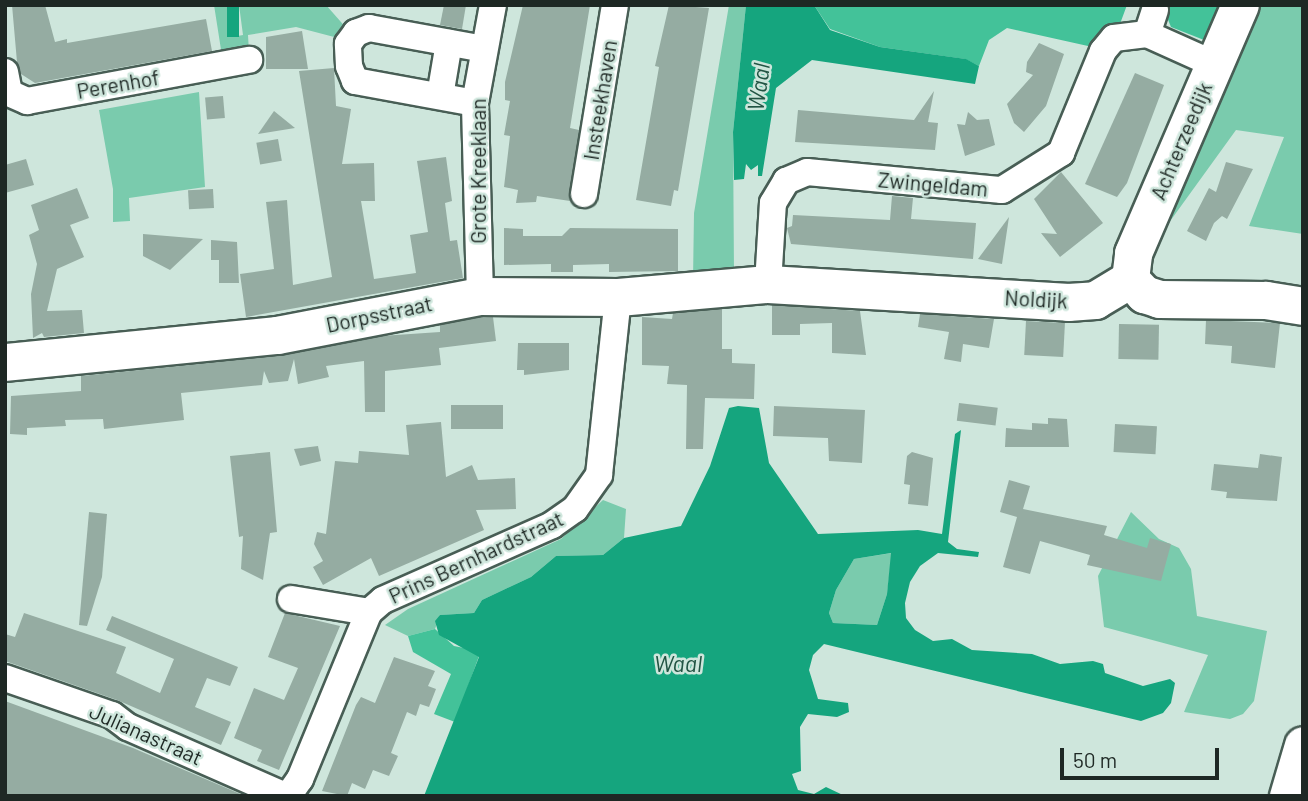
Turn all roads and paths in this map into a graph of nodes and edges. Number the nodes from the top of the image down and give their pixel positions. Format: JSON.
{"nodes":[{"id":1,"x":493,"y":5,"type":"edge"},
{"id":2,"x":615,"y":5,"type":"edge"},
{"id":3,"x":1240,"y":5,"type":"edge"},
{"id":4,"x":449,"y":43,"type":"junction"},
{"id":5,"x":484,"y":49,"type":"junction"},
{"id":6,"x":249,"y":60,"type":"dead end"},
{"id":7,"x":1214,"y":64,"type":"junction"},
{"id":8,"x":5,"y":72,"type":"edge"},
{"id":9,"x":440,"y":96,"type":"junction"},
{"id":10,"x":475,"y":103,"type":"junction"},
{"id":11,"x":584,"y":194,"type":"dead end"},
{"id":12,"x":1130,"y":279,"type":"junction"},
{"id":13,"x":754,"y":285,"type":"junction"},
{"id":14,"x":480,"y":296,"type":"junction"},
{"id":15,"x":618,"y":297,"type":"junction"},
{"id":16,"x":1303,"y":306,"type":"edge"},
{"id":17,"x":5,"y":362,"type":"edge"},
{"id":18,"x":291,"y":599,"type":"dead end"},
{"id":19,"x":369,"y":612,"type":"junction"},
{"id":20,"x":5,"y":678,"type":"edge"},
{"id":21,"x":1303,"y":746,"type":"edge"},
{"id":22,"x":286,"y":796,"type":"edge"},
{"id":23,"x":1288,"y":796,"type":"edge"}],
"edges":[{"from":1,"to":5,"type":"street","name":"Grote Kreeklaan"},
{"from":2,"to":11,"type":"street","name":"Insteekhaven"},
{"from":3,"to":7,"type":"street","name":"Achterzeedijk"},
{"from":4,"to":5,"type":"street"},
{"from":4,"to":9,"type":"street"},
{"from":4,"to":9,"type":"street"},
{"from":5,"to":10,"type":"street","name":"Grote Kreeklaan"},
{"from":6,"to":8,"type":"street","name":"Perenhof"},
{"from":7,"to":12,"type":"street","name":"Achterzeedijk"},
{"from":7,"to":13,"type":"street","name":"Zwingeldam"},
{"from":9,"to":10,"type":"street"},
{"from":10,"to":14,"type":"street","name":"Grote Kreeklaan"},
{"from":12,"to":13,"type":"street","name":"Noldijk"},
{"from":12,"to":16,"type":"street"},
{"from":13,"to":15,"type":"street","name":"Dorpsstraat"},
{"from":14,"to":15,"type":"street","name":"Dorpsstraat"},
{"from":14,"to":17,"type":"street","name":"Dorpsstraat"},
{"from":15,"to":19,"type":"street","name":"Prins Bernhardstraat"},
{"from":18,"to":19,"type":"street","name":"Prins Bernhardstraat"},
{"from":19,"to":22,"type":"street","name":"Prins Bernhardstraat"},
{"from":20,"to":22,"type":"street","name":"Julianastraat"},
{"from":21,"to":23,"type":"street"}]}
